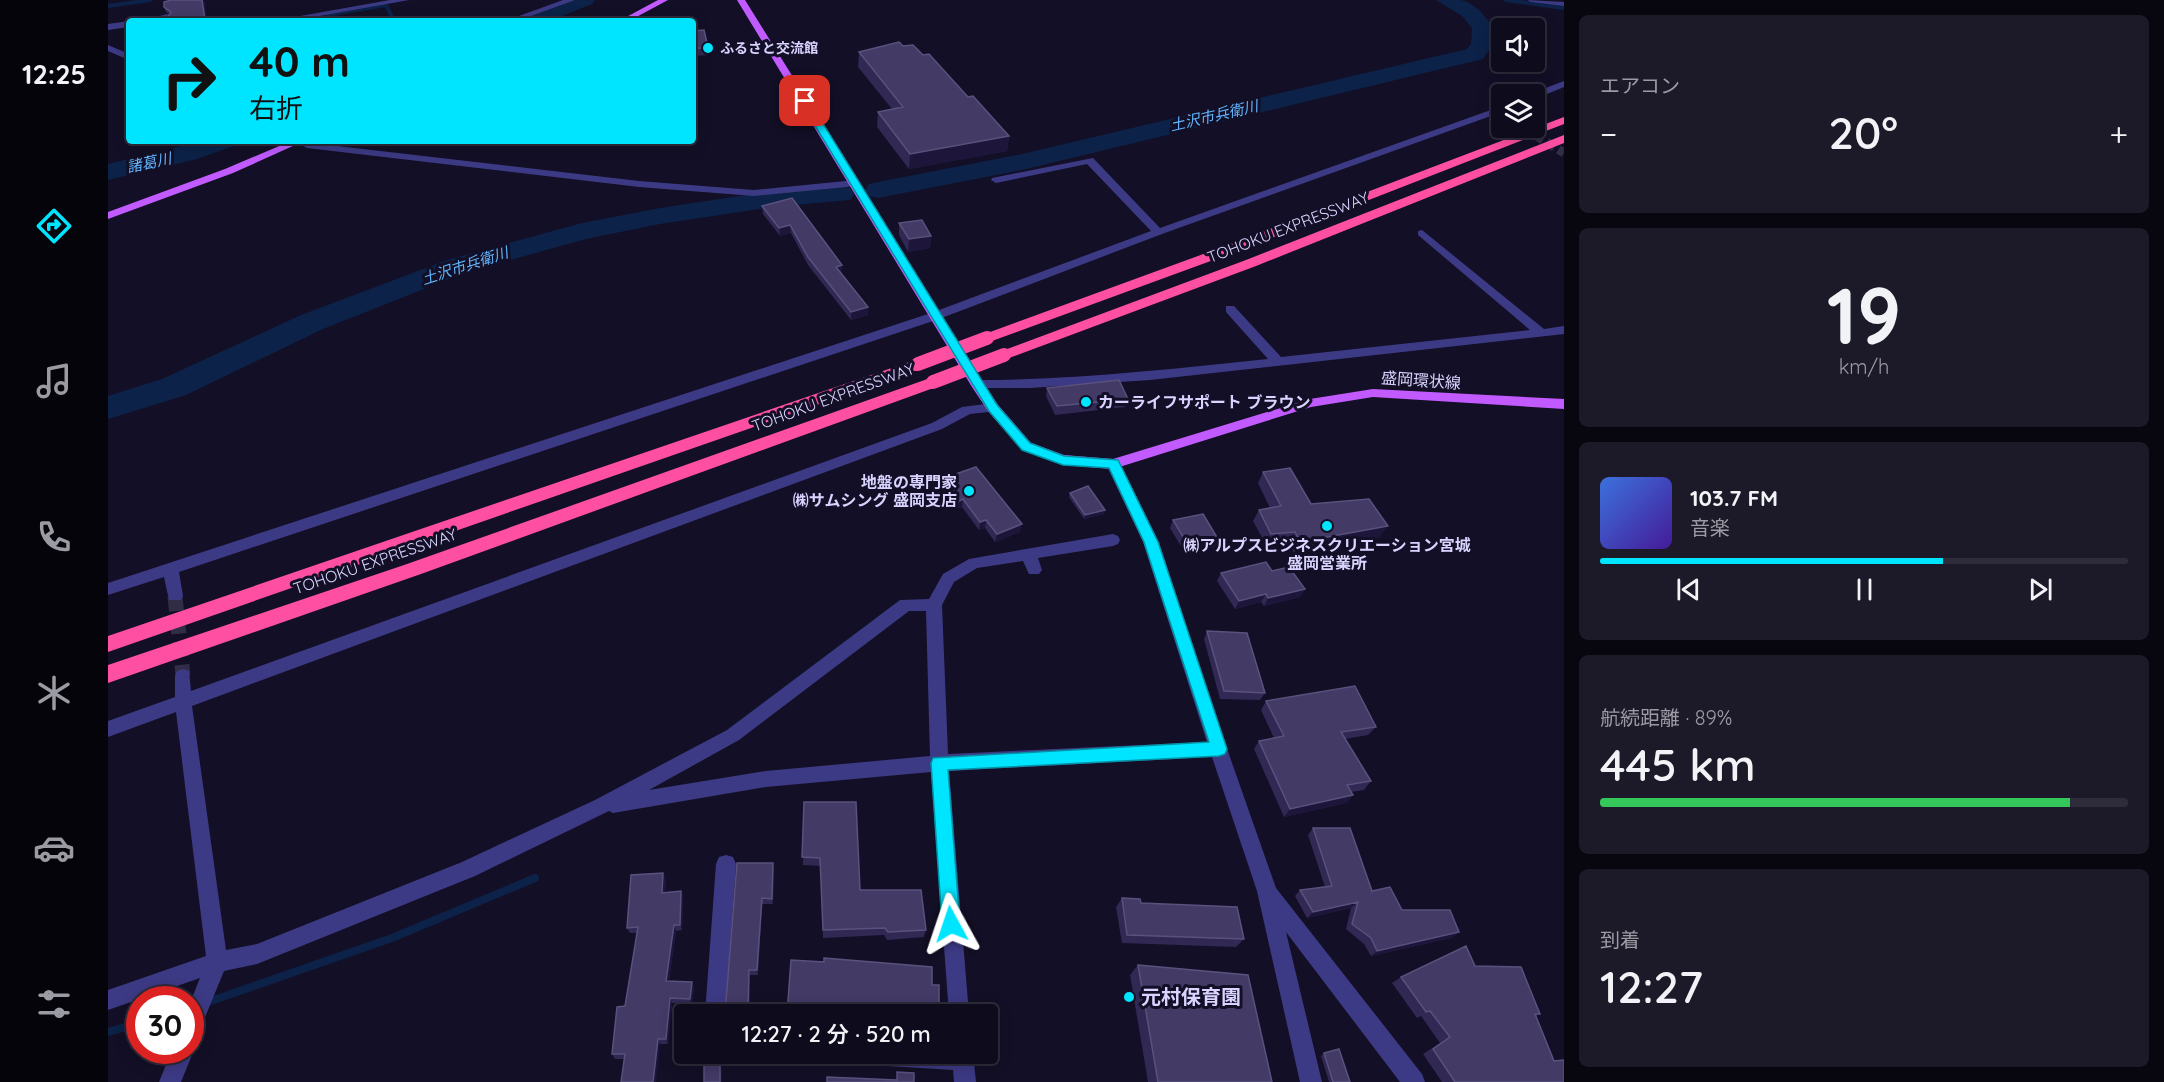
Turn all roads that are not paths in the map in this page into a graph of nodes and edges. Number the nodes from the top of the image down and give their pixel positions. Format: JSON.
{"nodes":[{"id":1,"x":405,"y":0,"type":"edge"},
{"id":2,"x":571,"y":0,"type":"edge"},
{"id":3,"x":664,"y":0,"type":"edge"},
{"id":4,"x":741,"y":0,"type":"edge"},
{"id":5,"x":1531,"y":0,"type":"edge"},
{"id":6,"x":1564,"y":4,"type":"edge"},
{"id":7,"x":349,"y":11,"type":"edge"},
{"id":8,"x":167,"y":17,"type":"edge"},
{"id":9,"x":162,"y":18,"type":"edge"},
{"id":10,"x":298,"y":18,"type":"edge"},
{"id":11,"x":518,"y":18,"type":"edge"},
{"id":12,"x":628,"y":18,"type":"edge"},
{"id":13,"x":126,"y":24,"type":"edge"},
{"id":14,"x":108,"y":27,"type":"edge"},
{"id":15,"x":126,"y":45,"type":"edge"},
{"id":16,"x":108,"y":48,"type":"edge"},
{"id":17,"x":126,"y":56,"type":"edge"},
{"id":18,"x":1564,"y":84,"type":"edge"},
{"id":19,"x":1545,"y":92,"type":"edge"},
{"id":20,"x":1491,"y":114,"type":"edge"},
{"id":21,"x":1564,"y":120,"type":"edge"},
{"id":22,"x":1564,"y":140,"type":"edge"},
{"id":23,"x":292,"y":144,"type":"edge"},
{"id":24,"x":305,"y":144,"type":"edge"},
{"id":25,"x":996,"y":180,"type":"dead end"},
{"id":26,"x":855,"y":183,"type":"junction"},
{"id":27,"x":108,"y":216,"type":"edge"},
{"id":28,"x":1158,"y":232,"type":"junction"},
{"id":29,"x":1422,"y":233,"type":"dead end"},
{"id":30,"x":1230,"y":309,"type":"dead end"},
{"id":31,"x":935,"y":316,"type":"junction"},
{"id":32,"x":1564,"y":330,"type":"edge"},
{"id":33,"x":1541,"y":333,"type":"junction"},
{"id":34,"x":1278,"y":362,"type":"junction"},
{"id":35,"x":977,"y":384,"type":"junction"},
{"id":36,"x":1564,"y":404,"type":"edge"},
{"id":37,"x":993,"y":408,"type":"junction"},
{"id":38,"x":1113,"y":464,"type":"junction"},
{"id":39,"x":1113,"y":540,"type":"dead end"},
{"id":40,"x":1029,"y":554,"type":"junction"},
{"id":41,"x":171,"y":570,"type":"junction"},
{"id":42,"x":1034,"y":570,"type":"dead end"},
{"id":43,"x":108,"y":589,"type":"edge"},
{"id":44,"x":175,"y":596,"type":"tunnel mouth"},
{"id":45,"x":934,"y":605,"type":"junction"},
{"id":46,"x":108,"y":644,"type":"edge"},
{"id":47,"x":108,"y":674,"type":"edge"},
{"id":48,"x":183,"y":676,"type":"tunnel mouth"},
{"id":49,"x":183,"y":701,"type":"junction"},
{"id":50,"x":108,"y":729,"type":"edge"},
{"id":51,"x":1219,"y":749,"type":"junction"},
{"id":52,"x":939,"y":763,"type":"junction"},
{"id":53,"x":601,"y":806,"type":"junction"},
{"id":54,"x":726,"y":864,"type":"dead end"},
{"id":55,"x":1267,"y":891,"type":"junction"},
{"id":56,"x":217,"y":962,"type":"junction"},
{"id":57,"x":204,"y":997,"type":"edge"},
{"id":58,"x":108,"y":1000,"type":"edge"},
{"id":59,"x":716,"y":1004,"type":"edge"},
{"id":60,"x":958,"y":1004,"type":"edge"},
{"id":61,"x":177,"y":1064,"type":"edge"},
{"id":62,"x":964,"y":1064,"type":"edge"},
{"id":63,"x":170,"y":1082,"type":"edge"},
{"id":64,"x":965,"y":1082,"type":"edge"},
{"id":65,"x":1311,"y":1082,"type":"edge"},
{"id":66,"x":1414,"y":1082,"type":"edge"}],
"edges":[{"from":1,"to":7,"type":"street"},
{"from":2,"to":11,"type":"street"},
{"from":3,"to":12,"type":"main road"},
{"from":4,"to":26,"type":"main road","name":"盛岡環状線"},
{"from":5,"to":6,"type":"street"},
{"from":7,"to":10,"type":"street"},
{"from":8,"to":9,"type":"street"},
{"from":13,"to":14,"type":"street"},
{"from":15,"to":16,"type":"street"},
{"from":16,"to":17,"type":"street"},
{"from":18,"to":19,"type":"street"},
{"from":20,"to":28,"type":"street"},
{"from":21,"to":46,"type":"highway","name":"TOHOKU EXPRESSWAY","bridge":true},
{"from":22,"to":47,"type":"highway","name":"TOHOKU EXPRESSWAY","bridge":true},
{"from":23,"to":27,"type":"main road"},
{"from":24,"to":26,"type":"street"},
{"from":25,"to":28,"type":"street"},
{"from":26,"to":31,"type":"main road","name":"盛岡環状線"},
{"from":28,"to":31,"type":"street"},
{"from":29,"to":33,"type":"street"},
{"from":30,"to":34,"type":"street"},
{"from":31,"to":35,"type":"main road","name":"盛岡環状線"},
{"from":31,"to":41,"type":"street"},
{"from":32,"to":33,"type":"street"},
{"from":33,"to":34,"type":"street"},
{"from":34,"to":35,"type":"street"},
{"from":35,"to":37,"type":"main road","name":"盛岡環状線"},
{"from":36,"to":38,"type":"main road","name":"盛岡環状線"},
{"from":37,"to":38,"type":"main road","name":"盛岡環状線"},
{"from":37,"to":49,"type":"street"},
{"from":38,"to":51,"type":"street"},
{"from":39,"to":40,"type":"street"},
{"from":40,"to":42,"type":"street"},
{"from":40,"to":45,"type":"street"},
{"from":41,"to":43,"type":"street"},
{"from":41,"to":44,"type":"street"},
{"from":45,"to":52,"type":"street"},
{"from":45,"to":53,"type":"street"},
{"from":48,"to":49,"type":"street"},
{"from":49,"to":50,"type":"street"},
{"from":49,"to":56,"type":"street"},
{"from":51,"to":52,"type":"street"},
{"from":51,"to":55,"type":"street"},
{"from":52,"to":53,"type":"street"},
{"from":52,"to":60,"type":"street"},
{"from":53,"to":56,"type":"street"},
{"from":54,"to":59,"type":"street"},
{"from":55,"to":65,"type":"street"},
{"from":55,"to":66,"type":"street"},
{"from":56,"to":57,"type":"street"},
{"from":56,"to":58,"type":"street"},
{"from":61,"to":63,"type":"street"},
{"from":62,"to":64,"type":"street"}]}
